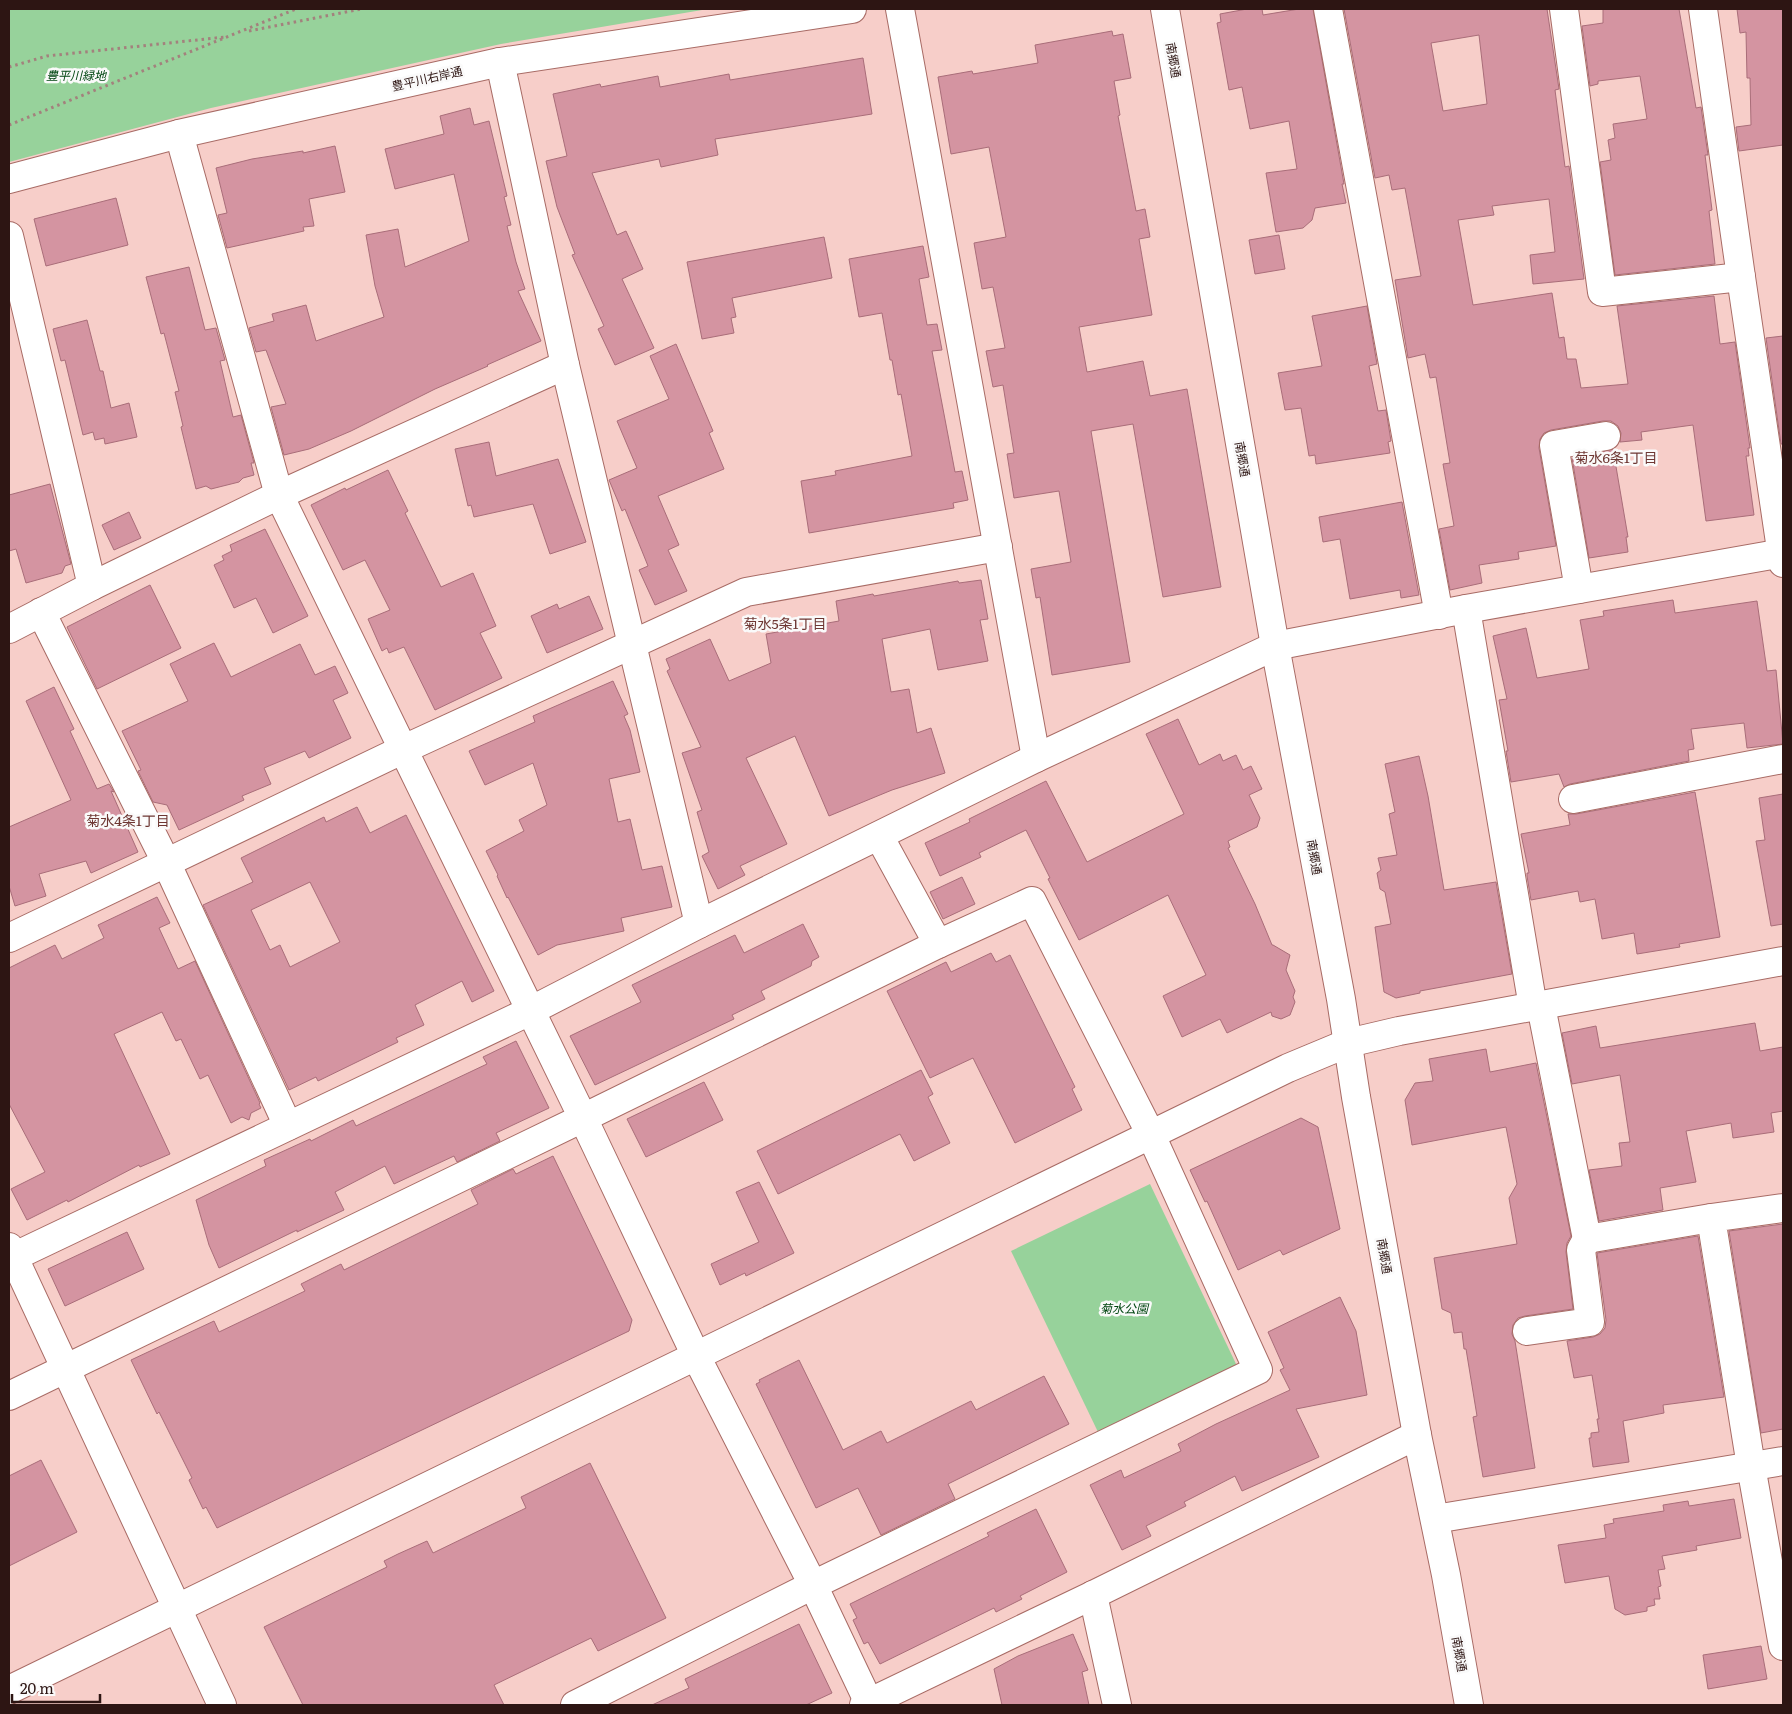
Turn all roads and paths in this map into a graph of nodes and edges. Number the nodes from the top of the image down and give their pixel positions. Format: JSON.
{"nodes":[{"id":1,"x":296,"y":9,"type":"edge"},
{"id":2,"x":361,"y":9,"type":"edge"},
{"id":3,"x":852,"y":9,"type":"edge"},
{"id":4,"x":900,"y":9,"type":"edge"},
{"id":5,"x":1165,"y":9,"type":"edge"},
{"id":6,"x":1328,"y":9,"type":"edge"},
{"id":7,"x":1564,"y":9,"type":"edge"},
{"id":8,"x":1703,"y":9,"type":"edge"},
{"id":9,"x":241,"y":32,"type":"junction"},
{"id":10,"x":231,"y":36,"type":"junction"},
{"id":11,"x":500,"y":62,"type":"junction"},
{"id":12,"x":9,"y":67,"type":"edge"},
{"id":13,"x":9,"y":125,"type":"edge"},
{"id":14,"x":179,"y":134,"type":"junction"},
{"id":15,"x":9,"y":179,"type":"edge"},
{"id":16,"x":9,"y":236,"type":"edge"},
{"id":17,"x":1741,"y":277,"type":"junction"},
{"id":18,"x":565,"y":365,"type":"junction"},
{"id":19,"x":1606,"y":436,"type":"dead end"},
{"id":20,"x":279,"y":495,"type":"junction"},
{"id":21,"x":998,"y":546,"type":"junction"},
{"id":22,"x":1783,"y":556,"type":"edge"},
{"id":23,"x":92,"y":586,"type":"junction"},
{"id":24,"x":1579,"y":589,"type":"junction"},
{"id":25,"x":1466,"y":609,"type":"junction"},
{"id":26,"x":41,"y":612,"type":"junction"},
{"id":27,"x":1439,"y":615,"type":"junction"},
{"id":28,"x":9,"y":629,"type":"edge"},
{"id":29,"x":632,"y":644,"type":"junction"},
{"id":30,"x":1275,"y":646,"type":"junction"},
{"id":31,"x":404,"y":750,"type":"junction"},
{"id":32,"x":1036,"y":758,"type":"junction"},
{"id":33,"x":1783,"y":760,"type":"edge"},
{"id":34,"x":1573,"y":799,"type":"dead end"},
{"id":35,"x":879,"y":836,"type":"junction"},
{"id":36,"x":166,"y":862,"type":"junction"},
{"id":37,"x":699,"y":924,"type":"junction"},
{"id":38,"x":9,"y":938,"type":"edge"},
{"id":39,"x":938,"y":944,"type":"junction"},
{"id":40,"x":1783,"y":961,"type":"edge"},
{"id":41,"x":1537,"y":1007,"type":"junction"},
{"id":42,"x":530,"y":1011,"type":"junction"},
{"id":43,"x":1348,"y":1043,"type":"junction"},
{"id":44,"x":583,"y":1118,"type":"junction"},
{"id":45,"x":288,"y":1126,"type":"junction"},
{"id":46,"x":1151,"y":1135,"type":"junction"},
{"id":47,"x":1783,"y":1208,"type":"edge"},
{"id":48,"x":1711,"y":1218,"type":"junction"},
{"id":49,"x":1587,"y":1239,"type":"junction"},
{"id":50,"x":10,"y":1255,"type":"edge"},
{"id":51,"x":1527,"y":1331,"type":"dead end"},
{"id":52,"x":696,"y":1356,"type":"junction"},
{"id":53,"x":65,"y":1369,"type":"junction"},
{"id":54,"x":9,"y":1396,"type":"edge"},
{"id":55,"x":1417,"y":1435,"type":"junction"},
{"id":56,"x":1783,"y":1461,"type":"edge"},
{"id":57,"x":1751,"y":1466,"type":"junction"},
{"id":58,"x":1435,"y":1519,"type":"junction"},
{"id":59,"x":813,"y":1585,"type":"junction"},
{"id":60,"x":1093,"y":1595,"type":"junction"},
{"id":61,"x":177,"y":1609,"type":"junction"},
{"id":62,"x":1783,"y":1646,"type":"edge"},
{"id":63,"x":9,"y":1690,"type":"edge"},
{"id":64,"x":867,"y":1704,"type":"edge"},
{"id":65,"x":222,"y":1705,"type":"edge"},
{"id":66,"x":575,"y":1705,"type":"edge"},
{"id":67,"x":1117,"y":1705,"type":"edge"},
{"id":68,"x":1469,"y":1705,"type":"edge"}],
"edges":[{"from":1,"to":9,"type":"path"},
{"from":2,"to":9,"type":"path"},
{"from":3,"to":11,"type":"street","name":"豊平川右岸通"},
{"from":4,"to":21,"type":"street"},
{"from":5,"to":30,"type":"street","name":"南郷通"},
{"from":6,"to":27,"type":"street"},
{"from":7,"to":17,"type":"street"},
{"from":8,"to":17,"type":"street"},
{"from":9,"to":10,"type":"path"},
{"from":10,"to":12,"type":"path"},
{"from":10,"to":13,"type":"path"},
{"from":11,"to":14,"type":"street","name":"豊平川右岸通"},
{"from":11,"to":18,"type":"street"},
{"from":14,"to":15,"type":"street","name":"豊平川右岸通"},
{"from":14,"to":20,"type":"street"},
{"from":16,"to":23,"type":"street"},
{"from":17,"to":22,"type":"street"},
{"from":18,"to":20,"type":"street"},
{"from":18,"to":29,"type":"street"},
{"from":19,"to":24,"type":"street"},
{"from":20,"to":23,"type":"street"},
{"from":20,"to":31,"type":"street"},
{"from":21,"to":29,"type":"street"},
{"from":21,"to":32,"type":"street"},
{"from":22,"to":24,"type":"street"},
{"from":23,"to":26,"type":"street"},
{"from":24,"to":25,"type":"street"},
{"from":25,"to":27,"type":"street"},
{"from":25,"to":41,"type":"street"},
{"from":26,"to":28,"type":"street"},
{"from":26,"to":36,"type":"street"},
{"from":27,"to":30,"type":"street"},
{"from":29,"to":31,"type":"street"},
{"from":29,"to":37,"type":"street"},
{"from":30,"to":32,"type":"street"},
{"from":30,"to":43,"type":"street","name":"南郷通"},
{"from":31,"to":36,"type":"street"},
{"from":31,"to":42,"type":"street"},
{"from":32,"to":35,"type":"street"},
{"from":33,"to":34,"type":"street"},
{"from":35,"to":37,"type":"street"},
{"from":35,"to":39,"type":"street"},
{"from":36,"to":38,"type":"street"},
{"from":36,"to":45,"type":"street"},
{"from":37,"to":42,"type":"street"},
{"from":39,"to":44,"type":"street"},
{"from":39,"to":46,"type":"street"},
{"from":40,"to":41,"type":"street"},
{"from":41,"to":43,"type":"street"},
{"from":41,"to":49,"type":"street"},
{"from":42,"to":44,"type":"street"},
{"from":42,"to":45,"type":"street"},
{"from":43,"to":46,"type":"street"},
{"from":43,"to":55,"type":"street","name":"南郷通"},
{"from":44,"to":52,"type":"street"},
{"from":44,"to":53,"type":"street"},
{"from":45,"to":50,"type":"street"},
{"from":46,"to":52,"type":"street"},
{"from":46,"to":59,"type":"street"},
{"from":47,"to":48,"type":"street"},
{"from":48,"to":49,"type":"street"},
{"from":48,"to":57,"type":"street"},
{"from":49,"to":51,"type":"street"},
{"from":50,"to":53,"type":"street"},
{"from":52,"to":59,"type":"street"},
{"from":52,"to":61,"type":"street"},
{"from":53,"to":54,"type":"street"},
{"from":53,"to":61,"type":"street"},
{"from":55,"to":58,"type":"street","name":"南郷通"},
{"from":55,"to":60,"type":"street"},
{"from":56,"to":57,"type":"street"},
{"from":57,"to":58,"type":"street"},
{"from":57,"to":62,"type":"street"},
{"from":58,"to":68,"type":"street","name":"南郷通"},
{"from":59,"to":64,"type":"street"},
{"from":59,"to":66,"type":"street"},
{"from":60,"to":64,"type":"street"},
{"from":60,"to":67,"type":"street"},
{"from":61,"to":63,"type":"street"},
{"from":61,"to":65,"type":"street"}]}
